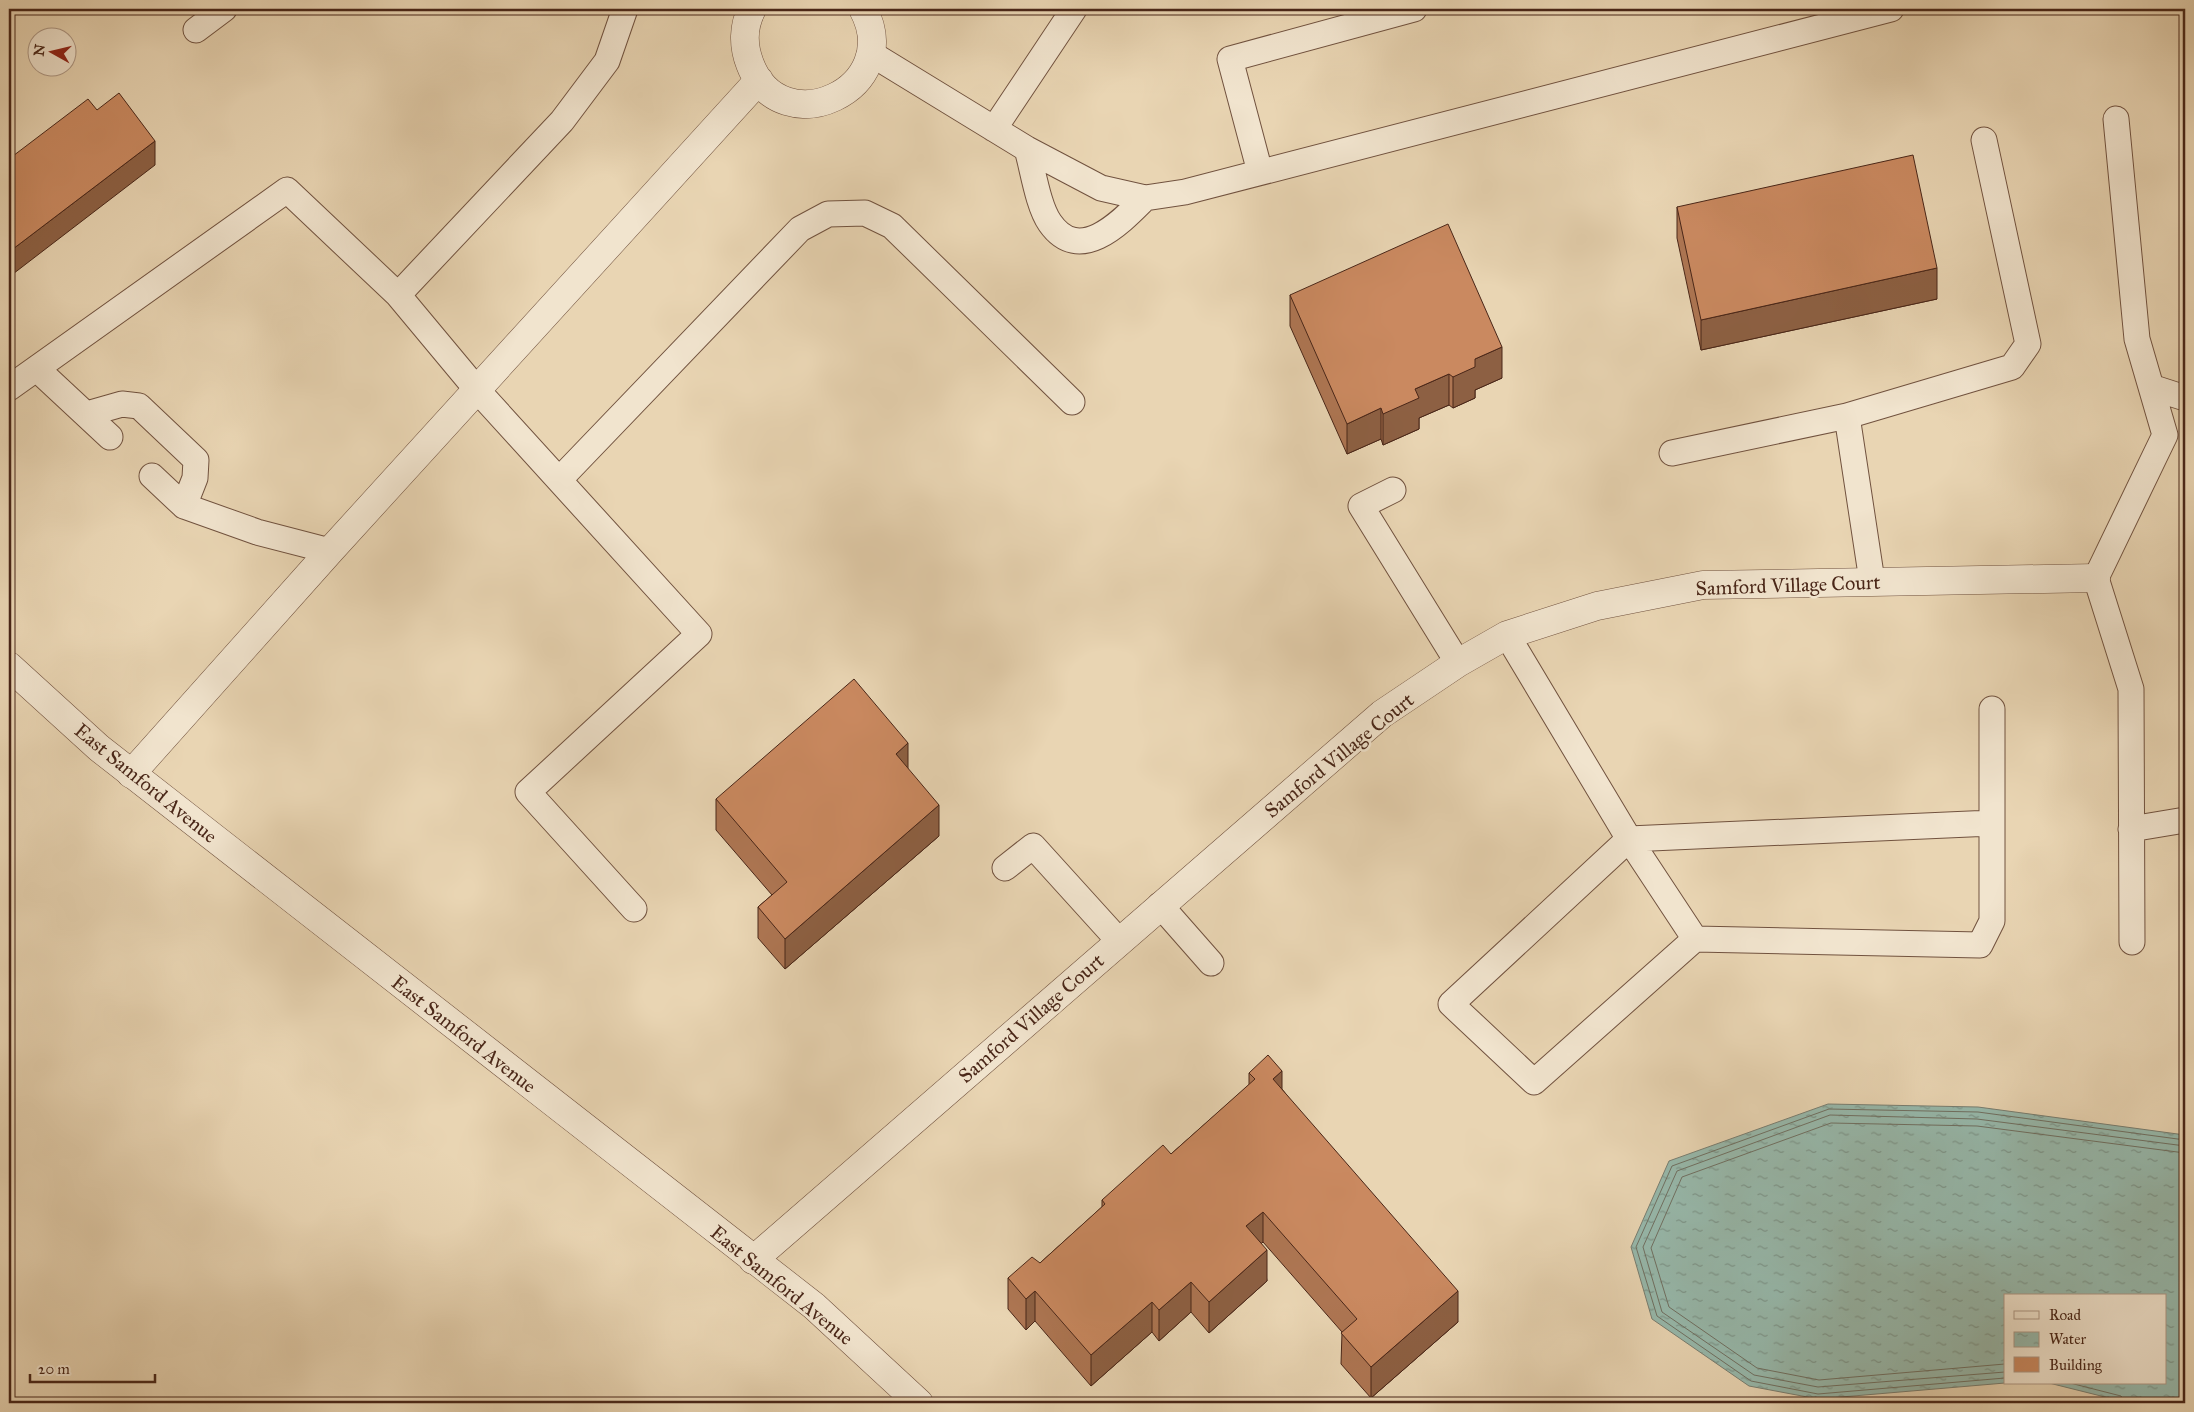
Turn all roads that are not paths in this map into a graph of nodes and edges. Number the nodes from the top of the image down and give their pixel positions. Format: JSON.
{"nodes":[{"id":1,"x":224,"y":9,"type":"edge"},
{"id":2,"x":625,"y":9,"type":"edge"},
{"id":3,"x":752,"y":9,"type":"edge"},
{"id":4,"x":863,"y":9,"type":"edge"},
{"id":5,"x":1074,"y":9,"type":"edge"},
{"id":6,"x":1414,"y":9,"type":"edge"},
{"id":7,"x":1888,"y":9,"type":"edge"},
{"id":8,"x":196,"y":30,"type":"dead end"},
{"id":9,"x":870,"y":53,"type":"junction"},
{"id":10,"x":759,"y":80,"type":"junction"},
{"id":11,"x":2116,"y":119,"type":"dead end"},
{"id":12,"x":994,"y":129,"type":"junction"},
{"id":13,"x":1984,"y":140,"type":"dead end"},
{"id":14,"x":1027,"y":149,"type":"junction"},
{"id":15,"x":1260,"y":172,"type":"junction"},
{"id":16,"x":1145,"y":198,"type":"junction"},
{"id":17,"x":398,"y":295,"type":"junction"},
{"id":18,"x":37,"y":369,"type":"junction"},
{"id":19,"x":2151,"y":387,"type":"junction"},
{"id":20,"x":9,"y":388,"type":"edge"},
{"id":21,"x":478,"y":391,"type":"junction"},
{"id":22,"x":2185,"y":398,"type":"edge"},
{"id":23,"x":1072,"y":402,"type":"dead end"},
{"id":24,"x":87,"y":414,"type":"junction"},
{"id":25,"x":1847,"y":416,"type":"junction"},
{"id":26,"x":110,"y":437,"type":"dead end"},
{"id":27,"x":1672,"y":453,"type":"dead end"},
{"id":28,"x":152,"y":476,"type":"dead end"},
{"id":29,"x":559,"y":480,"type":"junction"},
{"id":30,"x":1393,"y":490,"type":"dead end"},
{"id":31,"x":184,"y":506,"type":"junction"},
{"id":32,"x":330,"y":551,"type":"junction"},
{"id":33,"x":2096,"y":578,"type":"junction"},
{"id":34,"x":1872,"y":581,"type":"junction"},
{"id":35,"x":1507,"y":635,"type":"junction"},
{"id":36,"x":1458,"y":663,"type":"junction"},
{"id":37,"x":9,"y":666,"type":"edge"},
{"id":38,"x":1992,"y":709,"type":"dead end"},
{"id":39,"x":131,"y":774,"type":"junction"},
{"id":40,"x":2185,"y":820,"type":"edge"},
{"id":41,"x":1992,"y":823,"type":"junction"},
{"id":42,"x":2131,"y":829,"type":"junction"},
{"id":43,"x":1629,"y":839,"type":"junction"},
{"id":44,"x":1005,"y":868,"type":"dead end"},
{"id":45,"x":1160,"y":904,"type":"junction"},
{"id":46,"x":634,"y":909,"type":"dead end"},
{"id":47,"x":1695,"y":939,"type":"junction"},
{"id":48,"x":1120,"y":942,"type":"junction"},
{"id":49,"x":2132,"y":942,"type":"dead end"},
{"id":50,"x":1211,"y":963,"type":"dead end"},
{"id":51,"x":753,"y":1260,"type":"junction"},
{"id":52,"x":918,"y":1403,"type":"edge"}],
"edges":[{"from":1,"to":8,"type":"lane"},
{"from":2,"to":17,"type":"lane"},
{"from":3,"to":10,"type":"street"},
{"from":4,"to":9,"type":"street"},
{"from":5,"to":12,"type":"lane"},
{"from":6,"to":15,"type":"lane"},
{"from":7,"to":15,"type":"lane"},
{"from":9,"to":10,"type":"street"},
{"from":9,"to":12,"type":"lane"},
{"from":10,"to":21,"type":"street"},
{"from":11,"to":19,"type":"lane"},
{"from":12,"to":14,"type":"lane"},
{"from":13,"to":25,"type":"lane"},
{"from":14,"to":16,"type":"lane"},
{"from":14,"to":16,"type":"lane"},
{"from":15,"to":16,"type":"lane"},
{"from":17,"to":18,"type":"lane"},
{"from":17,"to":21,"type":"lane"},
{"from":18,"to":20,"type":"lane"},
{"from":18,"to":24,"type":"lane"},
{"from":19,"to":22,"type":"lane"},
{"from":19,"to":33,"type":"lane"},
{"from":21,"to":29,"type":"lane"},
{"from":21,"to":32,"type":"street"},
{"from":23,"to":29,"type":"lane"},
{"from":24,"to":26,"type":"lane"},
{"from":24,"to":31,"type":"lane"},
{"from":25,"to":27,"type":"lane"},
{"from":25,"to":34,"type":"lane"},
{"from":28,"to":31,"type":"lane"},
{"from":29,"to":46,"type":"lane"},
{"from":30,"to":36,"type":"lane"},
{"from":31,"to":32,"type":"lane"},
{"from":32,"to":39,"type":"street"},
{"from":33,"to":34,"type":"street","name":"Samford Village Court"},
{"from":33,"to":42,"type":"lane"},
{"from":34,"to":35,"type":"street","name":"Samford Village Court"},
{"from":35,"to":36,"type":"street","name":"Samford Village Court"},
{"from":35,"to":43,"type":"lane"},
{"from":36,"to":45,"type":"street","name":"Samford Village Court"},
{"from":37,"to":39,"type":"street","name":"East Samford Avenue"},
{"from":38,"to":41,"type":"lane"},
{"from":39,"to":51,"type":"street","name":"East Samford Avenue"},
{"from":40,"to":42,"type":"lane"},
{"from":41,"to":43,"type":"lane"},
{"from":41,"to":47,"type":"lane"},
{"from":42,"to":49,"type":"lane"},
{"from":43,"to":47,"type":"lane"},
{"from":43,"to":47,"type":"lane"},
{"from":44,"to":48,"type":"lane"},
{"from":45,"to":48,"type":"street","name":"Samford Village Court"},
{"from":45,"to":50,"type":"lane"},
{"from":48,"to":51,"type":"street","name":"Samford Village Court"},
{"from":51,"to":52,"type":"street","name":"East Samford Avenue"}]}
